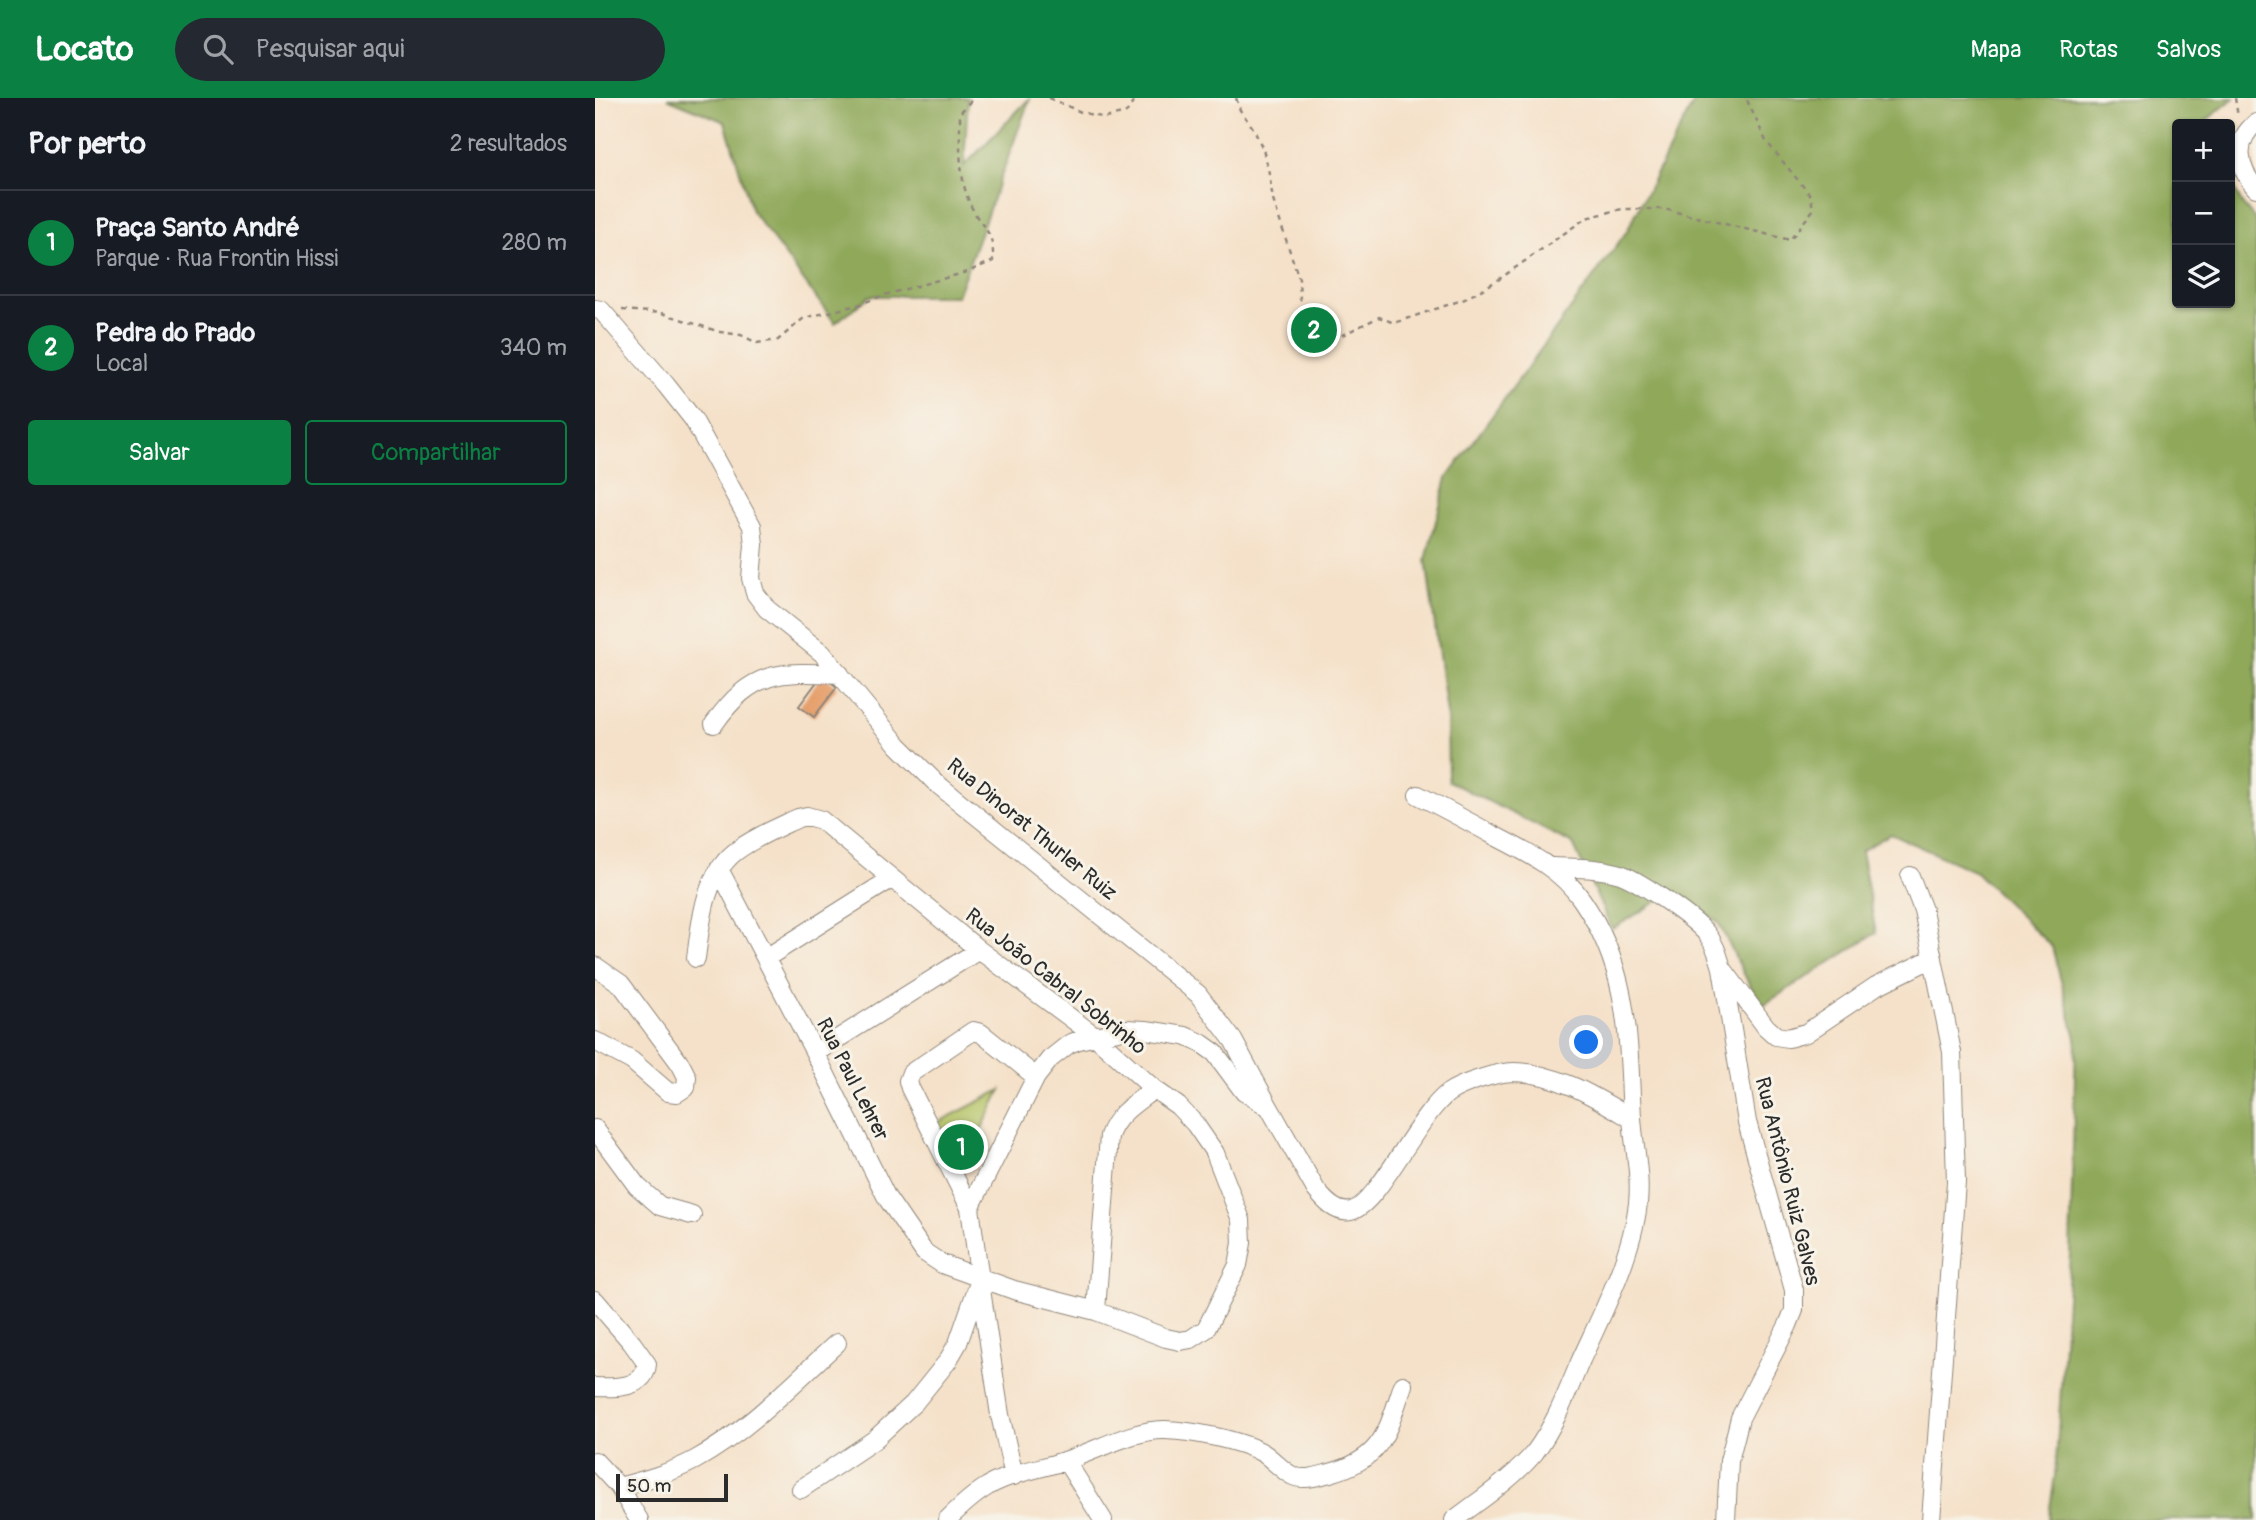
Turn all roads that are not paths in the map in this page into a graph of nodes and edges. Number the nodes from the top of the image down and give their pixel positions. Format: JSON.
{"nodes":[{"id":1,"x":2256,"y":123,"type":"edge"},
{"id":2,"x":2256,"y":188,"type":"edge"},
{"id":3,"x":598,"y":310,"type":"edge"},
{"id":4,"x":840,"y":674,"type":"junction"},
{"id":5,"x":714,"y":724,"type":"dead end"},
{"id":6,"x":1418,"y":795,"type":"dead end"},
{"id":7,"x":1552,"y":867,"type":"junction"},
{"id":8,"x":719,"y":869,"type":"junction"},
{"id":9,"x":1910,"y":876,"type":"dead end"},
{"id":10,"x":891,"y":879,"type":"junction"},
{"id":11,"x":979,"y":950,"type":"junction"},
{"id":12,"x":696,"y":958,"type":"dead end"},
{"id":13,"x":767,"y":958,"type":"junction"},
{"id":14,"x":1933,"y":958,"type":"junction"},
{"id":15,"x":595,"y":966,"type":"edge"},
{"id":16,"x":1722,"y":968,"type":"junction"},
{"id":17,"x":1095,"y":1036,"type":"junction"},
{"id":18,"x":595,"y":1041,"type":"edge"},
{"id":19,"x":815,"y":1053,"type":"junction"},
{"id":20,"x":1036,"y":1077,"type":"junction"},
{"id":21,"x":1154,"y":1089,"type":"junction"},
{"id":22,"x":1269,"y":1107,"type":"junction"},
{"id":23,"x":1632,"y":1119,"type":"junction"},
{"id":24,"x":595,"y":1129,"type":"edge"},
{"id":25,"x":970,"y":1208,"type":"junction"},
{"id":26,"x":692,"y":1216,"type":"dead end"},
{"id":27,"x":979,"y":1279,"type":"junction"},
{"id":28,"x":595,"y":1300,"type":"edge"},
{"id":29,"x":1096,"y":1311,"type":"junction"},
{"id":30,"x":837,"y":1343,"type":"dead end"},
{"id":31,"x":1403,"y":1385,"type":"dead end"},
{"id":32,"x":595,"y":1387,"type":"edge"},
{"id":33,"x":595,"y":1461,"type":"edge"},
{"id":34,"x":1066,"y":1461,"type":"junction"},
{"id":35,"x":1014,"y":1476,"type":"junction"},
{"id":36,"x":619,"y":1487,"type":"junction"},
{"id":37,"x":801,"y":1489,"type":"dead end"},
{"id":38,"x":639,"y":1520,"type":"edge"},
{"id":39,"x":947,"y":1520,"type":"edge"},
{"id":40,"x":1102,"y":1520,"type":"edge"},
{"id":41,"x":1454,"y":1520,"type":"edge"},
{"id":42,"x":1726,"y":1520,"type":"edge"},
{"id":43,"x":1931,"y":1520,"type":"edge"}],
"edges":[{"from":1,"to":2,"type":"street"},
{"from":3,"to":4,"type":"street","name":"Rua Dinorat Thurler Ruiz"},
{"from":4,"to":5,"type":"street"},
{"from":4,"to":22,"type":"street","name":"Rua Dinorat Thurler Ruiz"},
{"from":6,"to":7,"type":"street"},
{"from":7,"to":16,"type":"street","name":"Rua Antônio Ruiz Galves"},
{"from":7,"to":23,"type":"street"},
{"from":8,"to":10,"type":"street","name":"Rua João Cabral Sobrinho"},
{"from":8,"to":12,"type":"street"},
{"from":8,"to":13,"type":"street","name":"Rua Paul Lehrer"},
{"from":9,"to":14,"type":"street"},
{"from":10,"to":11,"type":"street","name":"Rua João Cabral Sobrinho"},
{"from":10,"to":13,"type":"street"},
{"from":11,"to":17,"type":"street","name":"Rua João Cabral Sobrinho"},
{"from":11,"to":19,"type":"street"},
{"from":13,"to":19,"type":"street","name":"Rua Paul Lehrer"},
{"from":14,"to":16,"type":"street"},
{"from":14,"to":43,"type":"street"},
{"from":15,"to":18,"type":"street"},
{"from":16,"to":42,"type":"street","name":"Rua Antônio Ruiz Galves"},
{"from":17,"to":20,"type":"street","name":"Rua Dinorat Thurler Ruiz"},
{"from":17,"to":21,"type":"street","name":"Rua João Cabral Sobrinho"},
{"from":17,"to":22,"type":"street","name":"Rua Dinorat Thurler Ruiz"},
{"from":19,"to":27,"type":"street","name":"Rua Paul Lehrer"},
{"from":20,"to":25,"type":"street","name":"Rua Dinorat Thurler Ruiz"},
{"from":20,"to":25,"type":"street"},
{"from":21,"to":29,"type":"street"},
{"from":21,"to":29,"type":"street","name":"Rua João Cabral Sobrinho"},
{"from":22,"to":23,"type":"street","name":"Rua Dinorat Thurler Ruiz"},
{"from":23,"to":41,"type":"street"},
{"from":24,"to":26,"type":"street"},
{"from":25,"to":27,"type":"street"},
{"from":27,"to":29,"type":"street","name":"Rua João Cabral Sobrinho"},
{"from":27,"to":35,"type":"street"},
{"from":27,"to":37,"type":"street"},
{"from":28,"to":32,"type":"street"},
{"from":30,"to":36,"type":"street"},
{"from":31,"to":34,"type":"street"},
{"from":33,"to":36,"type":"street"},
{"from":34,"to":35,"type":"street"},
{"from":34,"to":40,"type":"street"},
{"from":35,"to":39,"type":"street"},
{"from":36,"to":38,"type":"street"}]}
